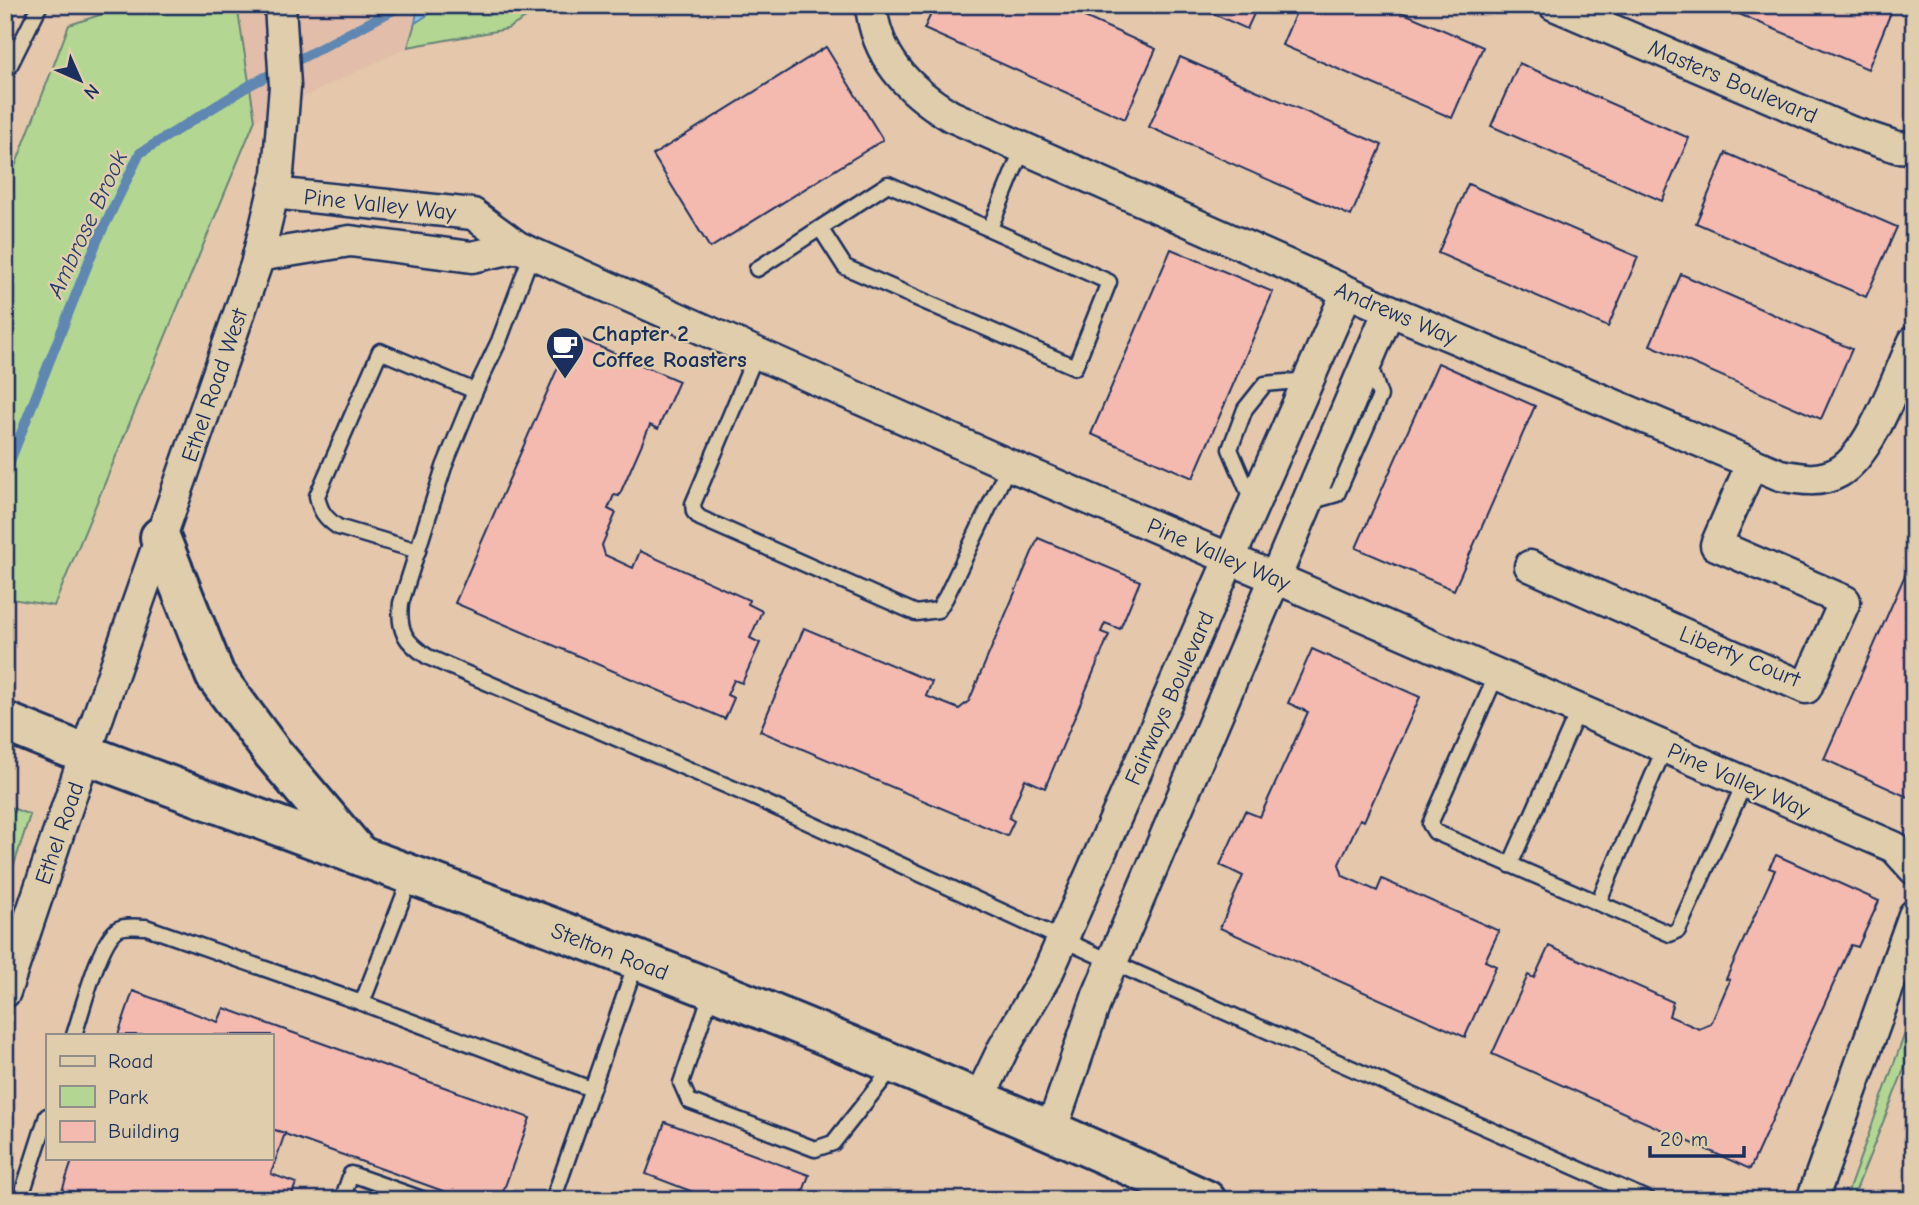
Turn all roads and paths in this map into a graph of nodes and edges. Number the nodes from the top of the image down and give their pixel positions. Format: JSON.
{"nodes":[{"id":1,"x":40,"y":5,"type":"edge"},
{"id":2,"x":280,"y":5,"type":"edge"},
{"id":3,"x":871,"y":5,"type":"edge"},
{"id":4,"x":1555,"y":5,"type":"edge"},
{"id":5,"x":5,"y":75,"type":"edge"},
{"id":6,"x":1023,"y":148,"type":"junction"},
{"id":7,"x":1914,"y":148,"type":"edge"},
{"id":8,"x":273,"y":193,"type":"junction"},
{"id":9,"x":820,"y":228,"type":"junction"},
{"id":10,"x":990,"y":228,"type":"junction"},
{"id":11,"x":525,"y":250,"type":"junction"},
{"id":12,"x":258,"y":256,"type":"junction"},
{"id":13,"x":757,"y":270,"type":"dead end"},
{"id":14,"x":1347,"y":292,"type":"junction"},
{"id":15,"x":1389,"y":310,"type":"junction"},
{"id":16,"x":1914,"y":341,"type":"edge"},
{"id":17,"x":757,"y":352,"type":"junction"},
{"id":18,"x":1309,"y":380,"type":"junction"},
{"id":19,"x":475,"y":391,"type":"junction"},
{"id":20,"x":1752,"y":463,"type":"junction"},
{"id":21,"x":1009,"y":465,"type":"junction"},
{"id":22,"x":1254,"y":506,"type":"junction"},
{"id":23,"x":160,"y":537,"type":"junction"},
{"id":24,"x":418,"y":551,"type":"junction"},
{"id":25,"x":1230,"y":559,"type":"junction"},
{"id":26,"x":1530,"y":566,"type":"dead end"},
{"id":27,"x":1276,"y":578,"type":"junction"},
{"id":28,"x":1497,"y":674,"type":"junction"},
{"id":29,"x":1579,"y":709,"type":"junction"},
{"id":30,"x":5,"y":722,"type":"edge"},
{"id":31,"x":1665,"y":747,"type":"junction"},
{"id":32,"x":85,"y":754,"type":"junction"},
{"id":33,"x":1745,"y":782,"type":"junction"},
{"id":34,"x":361,"y":858,"type":"junction"},
{"id":35,"x":1510,"y":865,"type":"junction"},
{"id":36,"x":1914,"y":869,"type":"edge"},
{"id":37,"x":411,"y":876,"type":"junction"},
{"id":38,"x":1598,"y":903,"type":"junction"},
{"id":39,"x":1914,"y":915,"type":"edge"},
{"id":40,"x":1062,"y":939,"type":"junction"},
{"id":41,"x":637,"y":960,"type":"junction"},
{"id":42,"x":1112,"y":962,"type":"junction"},
{"id":43,"x":713,"y":990,"type":"junction"},
{"id":44,"x":5,"y":992,"type":"edge"},
{"id":45,"x":362,"y":1003,"type":"junction"},
{"id":46,"x":74,"y":1034,"type":"edge"},
{"id":47,"x":895,"y":1065,"type":"junction"},
{"id":48,"x":591,"y":1089,"type":"junction"},
{"id":49,"x":979,"y":1099,"type":"junction"},
{"id":50,"x":46,"y":1119,"type":"edge"},
{"id":51,"x":1051,"y":1130,"type":"junction"},
{"id":52,"x":1188,"y":1196,"type":"edge"},
{"id":53,"x":20,"y":1200,"type":"edge"},
{"id":54,"x":342,"y":1200,"type":"edge"},
{"id":55,"x":425,"y":1200,"type":"edge"},
{"id":56,"x":553,"y":1200,"type":"edge"},
{"id":57,"x":1649,"y":1200,"type":"edge"},
{"id":58,"x":1812,"y":1200,"type":"edge"}],
"edges":[{"from":1,"to":5,"type":"lane"},
{"from":2,"to":8,"type":"street","name":"Ethel Road West"},
{"from":3,"to":6,"type":"street","name":"Andrews Way"},
{"from":4,"to":7,"type":"street","name":"Masters Boulevard"},
{"from":6,"to":10,"type":"lane"},
{"from":6,"to":14,"type":"street","name":"Andrews Way"},
{"from":8,"to":11,"type":"street","name":"Pine Valley Way"},
{"from":8,"to":12,"type":"street","name":"Ethel Road West"},
{"from":9,"to":10,"type":"lane"},
{"from":9,"to":10,"type":"lane"},
{"from":9,"to":13,"type":"lane"},
{"from":11,"to":12,"type":"street","name":"Pine Valley Way"},
{"from":11,"to":17,"type":"street","name":"Pine Valley Way"},
{"from":11,"to":19,"type":"lane"},
{"from":12,"to":23,"type":"street","name":"Ethel Road West"},
{"from":14,"to":15,"type":"street","name":"Andrews Way"},
{"from":14,"to":18,"type":"street","name":"Fairways Boulevard"},
{"from":15,"to":20,"type":"street","name":"Andrews Way"},
{"from":15,"to":27,"type":"street"},
{"from":16,"to":20,"type":"street","name":"Andrews Way"},
{"from":17,"to":21,"type":"street","name":"Pine Valley Way"},
{"from":17,"to":21,"type":"lane"},
{"from":18,"to":22,"type":"street","name":"Fairways Boulevard"},
{"from":18,"to":22,"type":"lane"},
{"from":19,"to":24,"type":"lane"},
{"from":19,"to":24,"type":"lane"},
{"from":20,"to":26,"type":"street","name":"Liberty Court"},
{"from":21,"to":25,"type":"street","name":"Pine Valley Way"},
{"from":22,"to":25,"type":"street","name":"Fairways Boulevard"},
{"from":23,"to":32,"type":"street","name":"Ethel Road West"},
{"from":23,"to":34,"type":"main road"},
{"from":24,"to":40,"type":"lane"},
{"from":25,"to":27,"type":"street","name":"Pine Valley Way"},
{"from":25,"to":40,"type":"street","name":"Fairways Boulevard"},
{"from":27,"to":28,"type":"street","name":"Pine Valley Way"},
{"from":27,"to":42,"type":"street"},
{"from":28,"to":29,"type":"street","name":"Pine Valley Way"},
{"from":28,"to":35,"type":"lane"},
{"from":29,"to":31,"type":"street","name":"Pine Valley Way"},
{"from":29,"to":35,"type":"lane"},
{"from":30,"to":32,"type":"main road","name":"Stelton Road"},
{"from":31,"to":33,"type":"street","name":"Pine Valley Way"},
{"from":31,"to":38,"type":"lane"},
{"from":32,"to":34,"type":"main road","name":"Stelton Road"},
{"from":32,"to":44,"type":"street","name":"Ethel Road"},
{"from":33,"to":36,"type":"street","name":"Pine Valley Way"},
{"from":33,"to":38,"type":"lane"},
{"from":34,"to":37,"type":"main road","name":"Stelton Road"},
{"from":35,"to":38,"type":"lane"},
{"from":37,"to":41,"type":"main road","name":"Stelton Road"},
{"from":37,"to":45,"type":"lane"},
{"from":39,"to":58,"type":"street"},
{"from":40,"to":42,"type":"lane"},
{"from":40,"to":49,"type":"street","name":"Fairways Boulevard"},
{"from":41,"to":43,"type":"main road","name":"Stelton Road"},
{"from":41,"to":48,"type":"lane"},
{"from":42,"to":51,"type":"street"},
{"from":42,"to":57,"type":"lane"},
{"from":43,"to":47,"type":"main road","name":"Stelton Road"},
{"from":43,"to":47,"type":"lane"},
{"from":45,"to":46,"type":"lane"},
{"from":45,"to":48,"type":"lane"},
{"from":47,"to":49,"type":"main road","name":"Stelton Road"},
{"from":48,"to":56,"type":"lane"},
{"from":49,"to":51,"type":"main road","name":"Stelton Road"},
{"from":50,"to":53,"type":"lane"},
{"from":51,"to":52,"type":"main road","name":"Stelton Road"},
{"from":54,"to":55,"type":"lane"}]}
